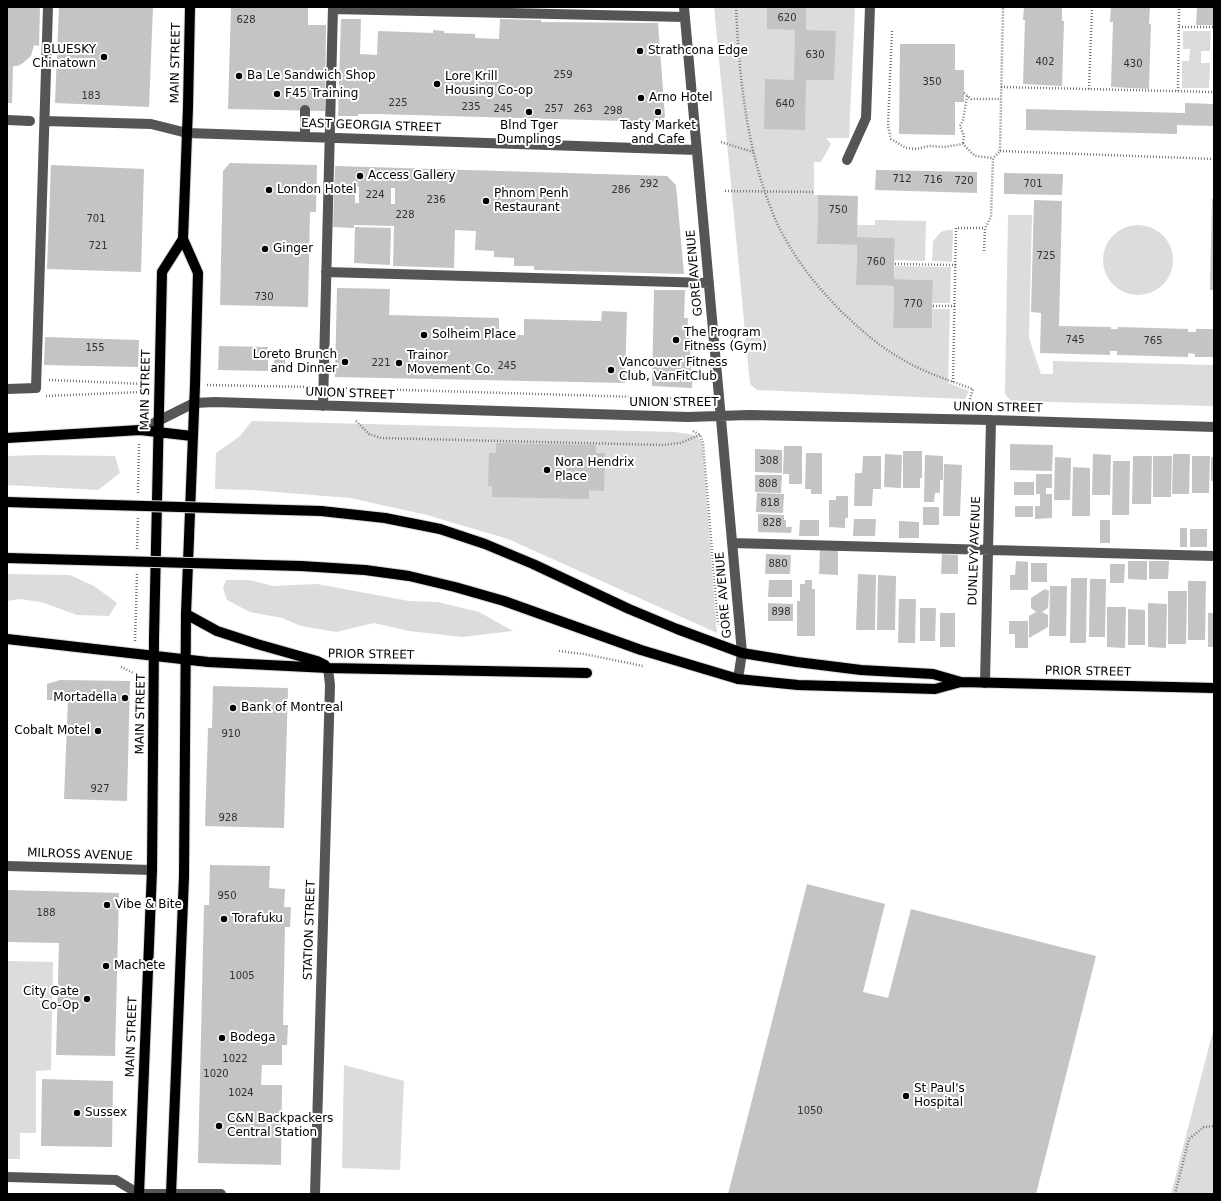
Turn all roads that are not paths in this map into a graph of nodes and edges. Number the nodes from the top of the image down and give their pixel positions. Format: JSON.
{"nodes":[{"id":1,"x":48,"y":7,"type":"edge"},
{"id":2,"x":190,"y":7,"type":"edge"},
{"id":3,"x":870,"y":7,"type":"edge"},
{"id":4,"x":333,"y":8,"type":"edge"},
{"id":5,"x":685,"y":12,"type":"edge"},
{"id":6,"x":306,"y":110,"type":"dead end"},
{"id":7,"x":7,"y":120,"type":"edge"},
{"id":8,"x":30,"y":121,"type":"dead end"},
{"id":9,"x":45,"y":121,"type":"junction"},
{"id":10,"x":187,"y":133,"type":"junction"},
{"id":11,"x":305,"y":137,"type":"junction"},
{"id":12,"x":329,"y":138,"type":"junction"},
{"id":13,"x":697,"y":150,"type":"junction"},
{"id":14,"x":847,"y":160,"type":"dead end"},
{"id":15,"x":183,"y":239,"type":"junction"},
{"id":16,"x":326,"y":272,"type":"junction"},
{"id":17,"x":709,"y":283,"type":"junction"},
{"id":18,"x":7,"y":389,"type":"edge"},
{"id":19,"x":194,"y":403,"type":"junction"},
{"id":20,"x":323,"y":406,"type":"junction"},
{"id":21,"x":721,"y":416,"type":"junction"},
{"id":22,"x":991,"y":420,"type":"junction"},
{"id":23,"x":158,"y":421,"type":"junction"},
{"id":24,"x":1214,"y":427,"type":"edge"},
{"id":25,"x":158,"y":432,"type":"junction"},
{"id":26,"x":138,"y":433,"type":"junction"},
{"id":27,"x":192,"y":436,"type":"junction"},
{"id":28,"x":7,"y":438,"type":"edge"},
{"id":29,"x":7,"y":502,"type":"edge"},
{"id":30,"x":732,"y":543,"type":"junction"},
{"id":31,"x":987,"y":550,"type":"junction"},
{"id":32,"x":1214,"y":556,"type":"edge"},
{"id":33,"x":7,"y":558,"type":"edge"},
{"id":34,"x":186,"y":614,"type":"junction"},
{"id":35,"x":7,"y":639,"type":"edge"},
{"id":36,"x":742,"y":653,"type":"junction"},
{"id":37,"x":154,"y":656,"type":"junction"},
{"id":38,"x":185,"y":660,"type":"junction"},
{"id":39,"x":328,"y":668,"type":"junction"},
{"id":40,"x":587,"y":673,"type":"dead end"},
{"id":41,"x":738,"y":679,"type":"junction"},
{"id":42,"x":961,"y":682,"type":"junction"},
{"id":43,"x":985,"y":683,"type":"junction"},
{"id":44,"x":1214,"y":688,"type":"edge"},
{"id":45,"x":7,"y":866,"type":"edge"},
{"id":46,"x":152,"y":870,"type":"junction"},
{"id":47,"x":7,"y":1177,"type":"edge"},
{"id":48,"x":139,"y":1194,"type":"edge"},
{"id":49,"x":171,"y":1194,"type":"edge"},
{"id":50,"x":221,"y":1194,"type":"edge"},
{"id":51,"x":315,"y":1194,"type":"edge"}],
"edges":[{"from":1,"to":9,"type":"street"},
{"from":2,"to":10,"type":"main road","name":"MAIN STREET"},
{"from":3,"to":14,"type":"street"},
{"from":4,"to":5,"type":"street"},
{"from":4,"to":12,"type":"street"},
{"from":5,"to":13,"type":"street","name":"GORE AVENUE"},
{"from":6,"to":11,"type":"street"},
{"from":7,"to":8,"type":"street"},
{"from":9,"to":10,"type":"street","name":"EAST GEORGIA STREET"},
{"from":9,"to":18,"type":"street"},
{"from":10,"to":11,"type":"street","name":"EAST GEORGIA STREET"},
{"from":10,"to":15,"type":"main road","name":"MAIN STREET"},
{"from":11,"to":12,"type":"street","name":"EAST GEORGIA STREET"},
{"from":12,"to":13,"type":"street","name":"EAST GEORGIA STREET"},
{"from":12,"to":16,"type":"street"},
{"from":13,"to":17,"type":"street","name":"GORE AVENUE"},
{"from":15,"to":19,"type":"main road","name":"MAIN STREET"},
{"from":15,"to":23,"type":"main road","name":"MAIN STREET"},
{"from":16,"to":17,"type":"street"},
{"from":16,"to":20,"type":"street"},
{"from":17,"to":21,"type":"street","name":"GORE AVENUE"},
{"from":19,"to":20,"type":"street","name":"UNION STREET"},
{"from":19,"to":23,"type":"street","name":"UNION STREET"},
{"from":19,"to":27,"type":"main road","name":"MAIN STREET"},
{"from":20,"to":21,"type":"street","name":"UNION STREET"},
{"from":21,"to":22,"type":"street","name":"UNION STREET"},
{"from":21,"to":30,"type":"street","name":"GORE AVENUE"},
{"from":22,"to":24,"type":"street","name":"UNION STREET"},
{"from":22,"to":31,"type":"street","name":"DUNLEVY AVENUE"},
{"from":23,"to":25,"type":"main road","name":"MAIN STREET"},
{"from":23,"to":26,"type":"street","name":"UNION STREET"},
{"from":25,"to":26,"type":"main road"},
{"from":25,"to":27,"type":"main road"},
{"from":25,"to":37,"type":"main road","name":"MAIN STREET"},
{"from":26,"to":28,"type":"main road"},
{"from":27,"to":34,"type":"main road","name":"MAIN STREET"},
{"from":29,"to":36,"type":"main road","name":"PRIOR STREET","bridge":true},
{"from":30,"to":31,"type":"street"},
{"from":30,"to":36,"type":"street","name":"GORE AVENUE"},
{"from":31,"to":32,"type":"street"},
{"from":31,"to":43,"type":"street","name":"DUNLEVY AVENUE"},
{"from":33,"to":41,"type":"main road","name":"PRIOR STREET","bridge":true},
{"from":34,"to":38,"type":"main road","name":"MAIN STREET"},
{"from":34,"to":39,"type":"main road"},
{"from":35,"to":37,"type":"main road","name":"PRIOR STREET"},
{"from":36,"to":41,"type":"street","name":"GORE AVENUE"},
{"from":36,"to":42,"type":"main road","name":"PRIOR STREET"},
{"from":37,"to":38,"type":"main road","name":"PRIOR STREET"},
{"from":37,"to":46,"type":"main road","name":"MAIN STREET"},
{"from":38,"to":39,"type":"main road","name":"PRIOR STREET"},
{"from":38,"to":49,"type":"main road","name":"MAIN STREET"},
{"from":39,"to":40,"type":"main road","name":"PRIOR STREET"},
{"from":39,"to":51,"type":"street","name":"STATION STREET"},
{"from":41,"to":42,"type":"main road","name":"PRIOR STREET"},
{"from":42,"to":43,"type":"main road","name":"PRIOR STREET"},
{"from":43,"to":44,"type":"main road","name":"PRIOR STREET"},
{"from":45,"to":46,"type":"street","name":"MILROSS AVENUE"},
{"from":46,"to":48,"type":"main road","name":"MAIN STREET"},
{"from":47,"to":48,"type":"street"},
{"from":48,"to":49,"type":"street"},
{"from":49,"to":50,"type":"street"}]}
